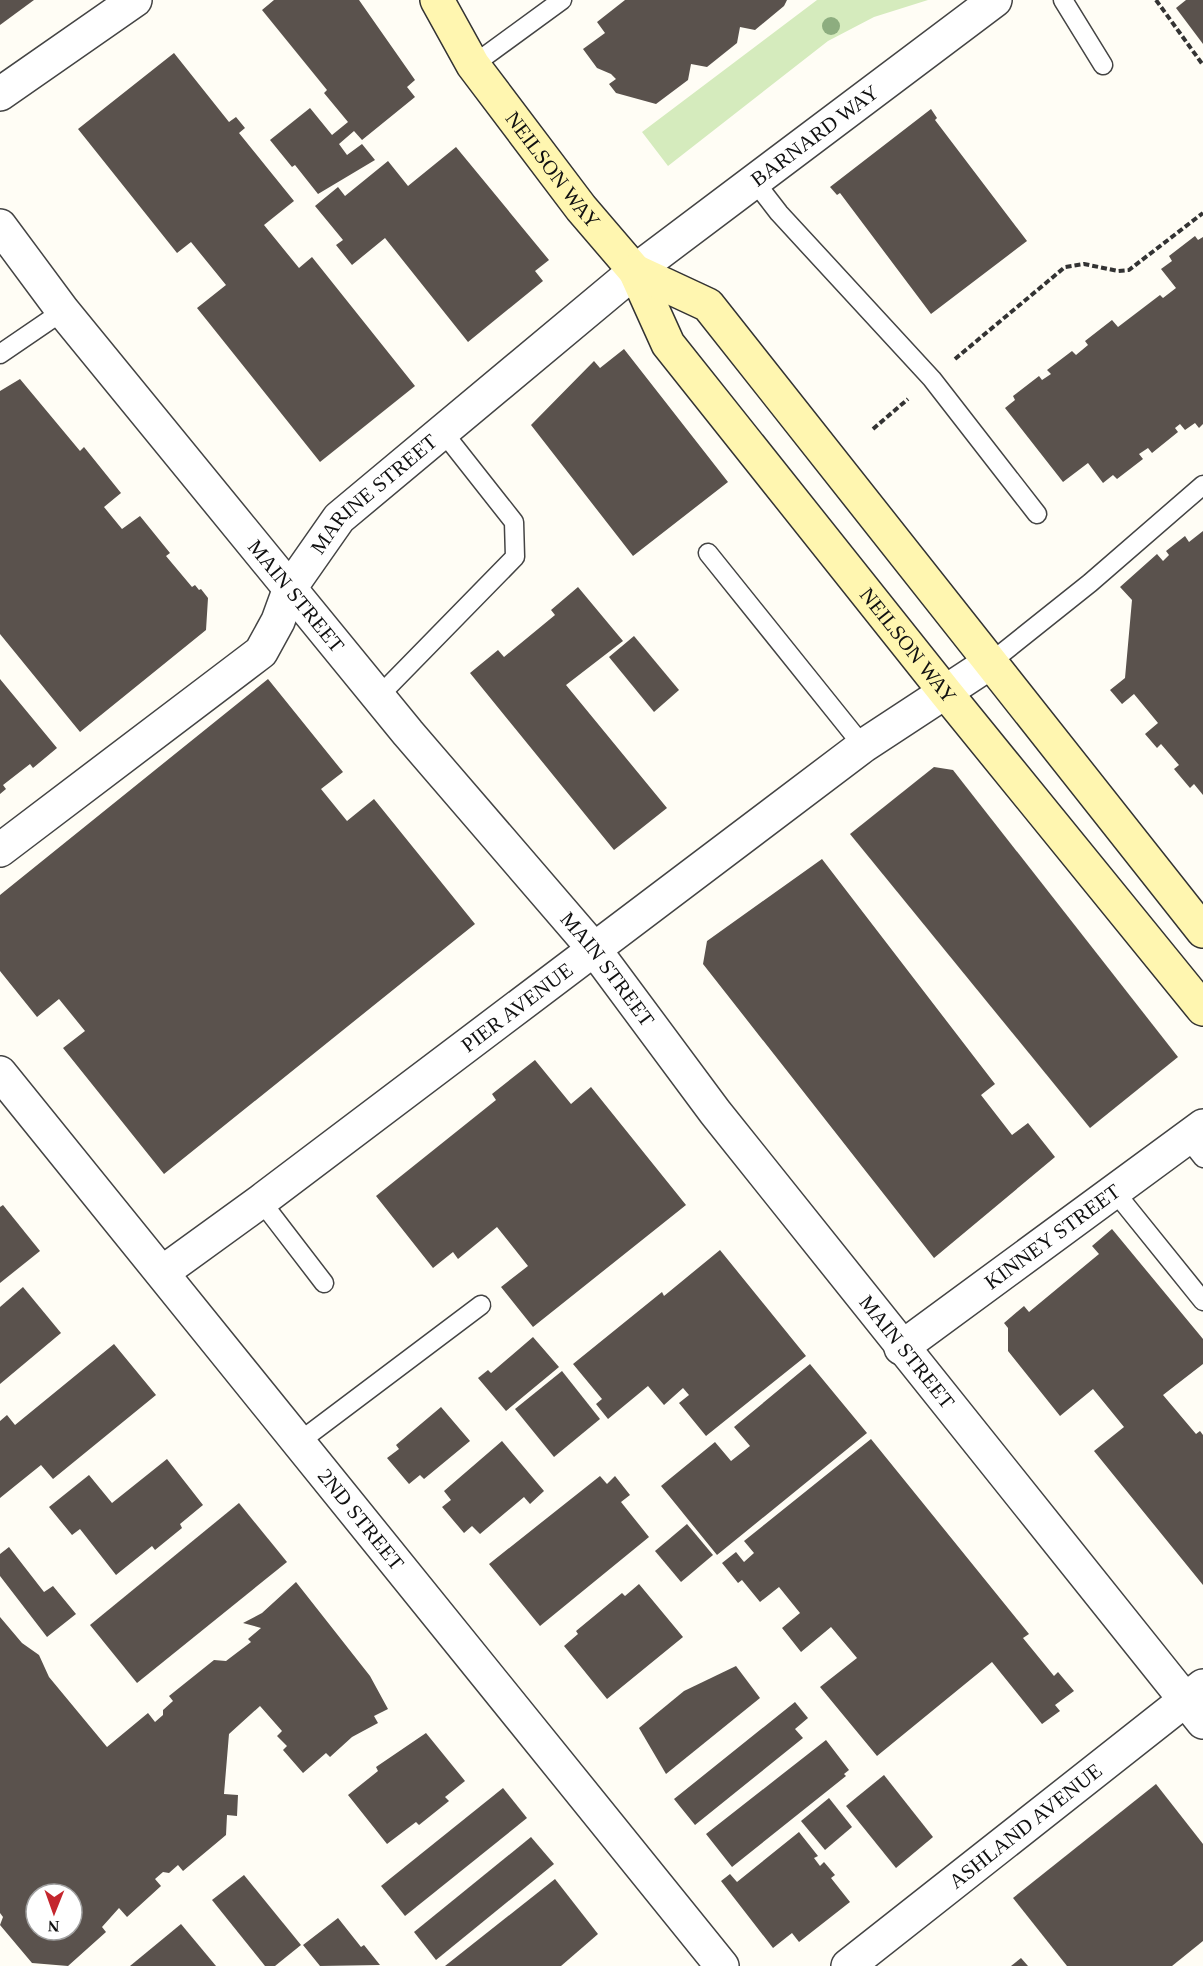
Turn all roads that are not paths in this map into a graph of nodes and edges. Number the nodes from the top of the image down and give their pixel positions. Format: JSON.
{"nodes":[{"id":1,"x":135,"y":0,"type":"edge"},
{"id":2,"x":436,"y":0,"type":"edge"},
{"id":3,"x":562,"y":0,"type":"edge"},
{"id":4,"x":995,"y":0,"type":"edge"},
{"id":5,"x":1063,"y":0,"type":"edge"},
{"id":6,"x":473,"y":65,"type":"junction"},
{"id":7,"x":1103,"y":65,"type":"dead end"},
{"id":8,"x":0,"y":94,"type":"edge"},
{"id":9,"x":755,"y":182,"type":"junction"},
{"id":10,"x":0,"y":226,"type":"edge"},
{"id":11,"x":634,"y":271,"type":"junction"},
{"id":12,"x":63,"y":311,"type":"junction"},
{"id":13,"x":0,"y":354,"type":"edge"},
{"id":14,"x":443,"y":432,"type":"junction"},
{"id":15,"x":1203,"y":485,"type":"edge"},
{"id":16,"x":1037,"y":514,"type":"dead end"},
{"id":17,"x":708,"y":554,"type":"dead end"},
{"id":18,"x":290,"y":588,"type":"junction"},
{"id":19,"x":991,"y":662,"type":"junction"},
{"id":20,"x":946,"y":693,"type":"junction"},
{"id":21,"x":378,"y":697,"type":"junction"},
{"id":22,"x":863,"y":746,"type":"junction"},
{"id":23,"x":0,"y":850,"type":"edge"},
{"id":24,"x":1203,"y":931,"type":"edge"},
{"id":25,"x":594,"y":949,"type":"junction"},
{"id":26,"x":1203,"y":1009,"type":"edge"},
{"id":27,"x":0,"y":1073,"type":"edge"},
{"id":28,"x":1198,"y":1140,"type":"edge"},
{"id":29,"x":1115,"y":1192,"type":"junction"},
{"id":30,"x":261,"y":1201,"type":"junction"},
{"id":31,"x":163,"y":1272,"type":"junction"},
{"id":32,"x":324,"y":1282,"type":"dead end"},
{"id":33,"x":1203,"y":1301,"type":"edge"},
{"id":34,"x":481,"y":1305,"type":"dead end"},
{"id":35,"x":901,"y":1348,"type":"junction"},
{"id":36,"x":299,"y":1442,"type":"junction"},
{"id":37,"x":1197,"y":1703,"type":"edge"},
{"id":38,"x":722,"y":1966,"type":"edge"},
{"id":39,"x":848,"y":1966,"type":"edge"}],
"edges":[{"from":1,"to":8,"type":"street"},
{"from":2,"to":6,"type":"main road","name":"NEILSON WAY"},
{"from":3,"to":6,"type":"lane"},
{"from":4,"to":9,"type":"street","name":"BARNARD WAY"},
{"from":5,"to":7,"type":"lane"},
{"from":6,"to":11,"type":"main road","name":"NEILSON WAY"},
{"from":9,"to":11,"type":"street","name":"BARNARD WAY"},
{"from":9,"to":16,"type":"lane"},
{"from":10,"to":12,"type":"street","name":"MAIN STREET"},
{"from":11,"to":14,"type":"street","name":"MARINE STREET"},
{"from":11,"to":19,"type":"main road","name":"NEILSON WAY"},
{"from":11,"to":20,"type":"main road","name":"NEILSON WAY"},
{"from":12,"to":13,"type":"lane"},
{"from":12,"to":18,"type":"street","name":"MAIN STREET"},
{"from":14,"to":18,"type":"street","name":"MARINE STREET"},
{"from":14,"to":21,"type":"lane"},
{"from":15,"to":19,"type":"lane"},
{"from":17,"to":22,"type":"lane"},
{"from":18,"to":21,"type":"street","name":"MAIN STREET"},
{"from":18,"to":23,"type":"street","name":"MARINE STREET"},
{"from":19,"to":20,"type":"street","name":"PIER AVENUE"},
{"from":19,"to":24,"type":"main road","name":"NEILSON WAY"},
{"from":20,"to":22,"type":"street","name":"PIER AVENUE"},
{"from":20,"to":26,"type":"main road","name":"NEILSON WAY"},
{"from":21,"to":25,"type":"street","name":"MAIN STREET"},
{"from":22,"to":25,"type":"street","name":"PIER AVENUE"},
{"from":25,"to":30,"type":"street","name":"PIER AVENUE"},
{"from":25,"to":35,"type":"street","name":"MAIN STREET"},
{"from":27,"to":31,"type":"street","name":"2ND STREET"},
{"from":28,"to":29,"type":"street","name":"KINNEY STREET"},
{"from":29,"to":33,"type":"lane"},
{"from":29,"to":35,"type":"street","name":"KINNEY STREET"},
{"from":30,"to":31,"type":"street","name":"PIER AVENUE"},
{"from":30,"to":32,"type":"lane"},
{"from":31,"to":36,"type":"street","name":"2ND STREET"},
{"from":34,"to":36,"type":"lane"},
{"from":35,"to":37,"type":"street","name":"MAIN STREET"},
{"from":36,"to":38,"type":"street","name":"2ND STREET"},
{"from":37,"to":39,"type":"street","name":"ASHLAND AVENUE"}]}
